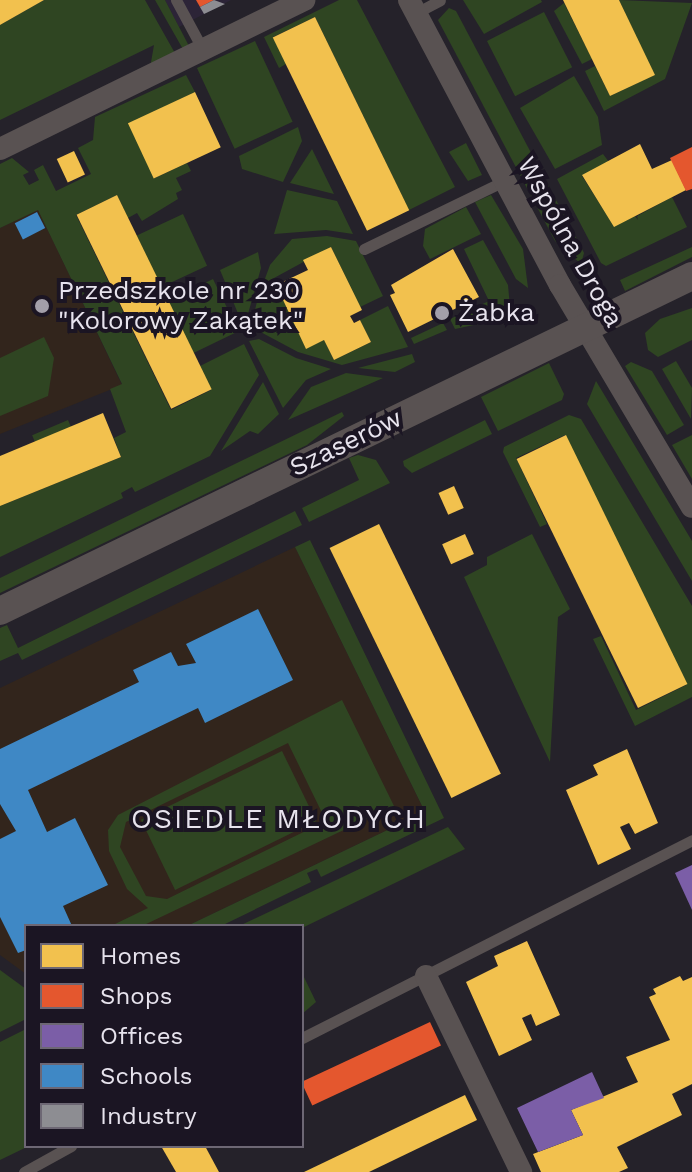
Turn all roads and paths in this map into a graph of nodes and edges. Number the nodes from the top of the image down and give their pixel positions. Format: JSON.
{"nodes":[{"id":1,"x":176,"y":0,"type":"edge"},
{"id":2,"x":304,"y":0,"type":"edge"},
{"id":3,"x":440,"y":0,"type":"edge"},
{"id":4,"x":413,"y":6,"type":"edge"},
{"id":5,"x":203,"y":50,"type":"junction"},
{"id":6,"x":0,"y":149,"type":"edge"},
{"id":7,"x":504,"y":181,"type":"junction"},
{"id":8,"x":364,"y":249,"type":"dead end"},
{"id":9,"x":692,"y":276,"type":"edge"},
{"id":10,"x":585,"y":328,"type":"junction"},
{"id":11,"x":692,"y":507,"type":"edge"},
{"id":12,"x":0,"y":611,"type":"edge"},
{"id":13,"x":692,"y":840,"type":"edge"},
{"id":14,"x":426,"y":976,"type":"junction"},
{"id":15,"x":304,"y":1037,"type":"edge"},
{"id":16,"x":67,"y":1148,"type":"edge"},
{"id":17,"x":24,"y":1172,"type":"edge"},
{"id":18,"x":521,"y":1172,"type":"edge"}],
"edges":[{"from":1,"to":5,"type":"lane"},
{"from":2,"to":5,"type":"street"},
{"from":3,"to":4,"type":"lane"},
{"from":4,"to":7,"type":"street","name":"Wspólna Droga"},
{"from":5,"to":6,"type":"street"},
{"from":7,"to":8,"type":"lane"},
{"from":7,"to":10,"type":"street","name":"Wspólna Droga"},
{"from":9,"to":10,"type":"street","name":"Szaserów"},
{"from":10,"to":11,"type":"street","name":"Wspólna Droga"},
{"from":10,"to":12,"type":"street","name":"Szaserów"},
{"from":13,"to":14,"type":"lane"},
{"from":14,"to":15,"type":"lane"},
{"from":14,"to":18,"type":"street"},
{"from":16,"to":17,"type":"lane"}]}
